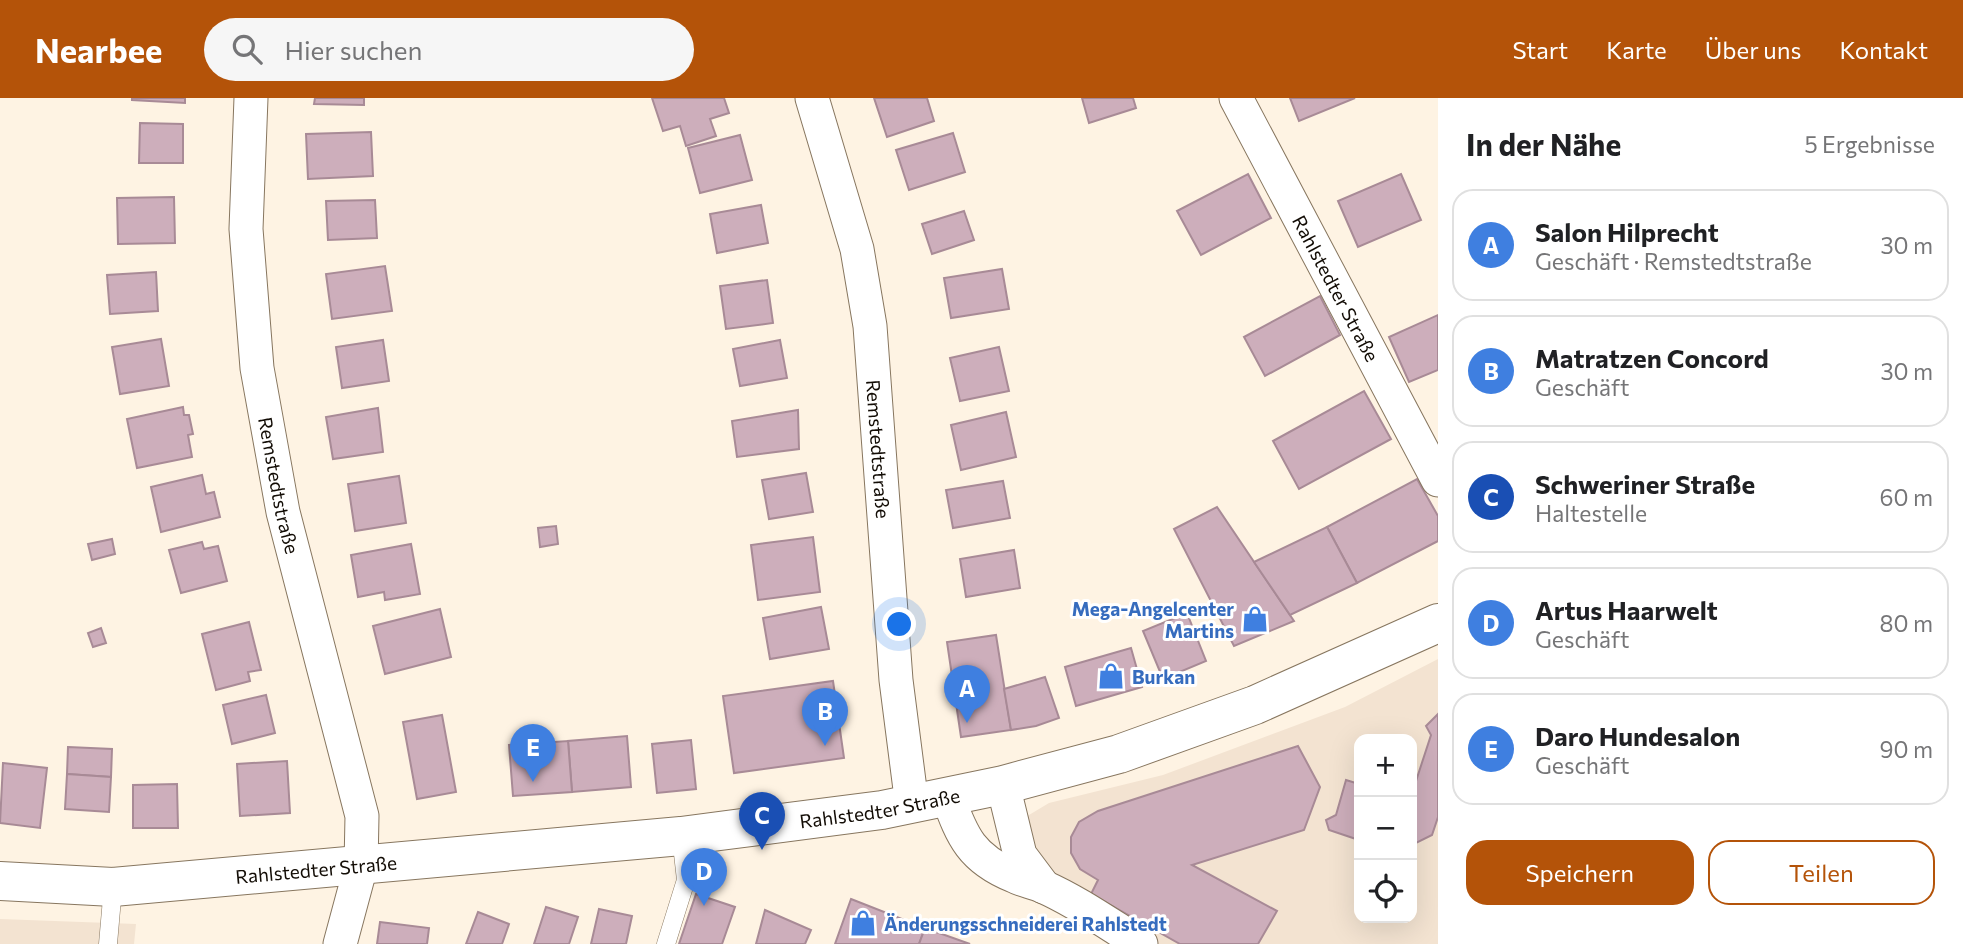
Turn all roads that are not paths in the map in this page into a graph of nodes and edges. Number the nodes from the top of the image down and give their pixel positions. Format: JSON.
{"nodes":[{"id":1,"x":251,"y":98,"type":"edge"},
{"id":2,"x":812,"y":98,"type":"edge"},
{"id":3,"x":1236,"y":98,"type":"edge"},
{"id":4,"x":1438,"y":480,"type":"edge"},
{"id":5,"x":1438,"y":623,"type":"edge"},
{"id":6,"x":1003,"y":785,"type":"junction"},
{"id":7,"x":930,"y":801,"type":"junction"},
{"id":8,"x":681,"y":836,"type":"junction"},
{"id":9,"x":361,"y":866,"type":"junction"},
{"id":10,"x":0,"y":881,"type":"edge"},
{"id":11,"x":113,"y":887,"type":"junction"},
{"id":12,"x":1044,"y":887,"type":"junction"},
{"id":13,"x":108,"y":944,"type":"edge"},
{"id":14,"x":340,"y":944,"type":"edge"},
{"id":15,"x":666,"y":944,"type":"edge"},
{"id":16,"x":1142,"y":944,"type":"edge"}],
"edges":[{"from":1,"to":9,"type":"street","name":"Remstedtstraße"},
{"from":2,"to":7,"type":"street","name":"Remstedtstraße"},
{"from":3,"to":4,"type":"street","name":"Rahlstedter Straße"},
{"from":5,"to":6,"type":"main road","name":"Rahlstedter Straße"},
{"from":6,"to":7,"type":"main road","name":"Rahlstedter Straße"},
{"from":6,"to":12,"type":"street"},
{"from":7,"to":8,"type":"main road","name":"Rahlstedter Straße"},
{"from":7,"to":12,"type":"street","name":"Remstedtstraße"},
{"from":8,"to":9,"type":"main road","name":"Rahlstedter Straße"},
{"from":8,"to":15,"type":"lane"},
{"from":9,"to":11,"type":"main road","name":"Rahlstedter Straße"},
{"from":9,"to":14,"type":"street","name":"Remstedtstraße"},
{"from":10,"to":11,"type":"main road","name":"Rahlstedter Straße"},
{"from":11,"to":13,"type":"lane"},
{"from":12,"to":16,"type":"street"}]}
